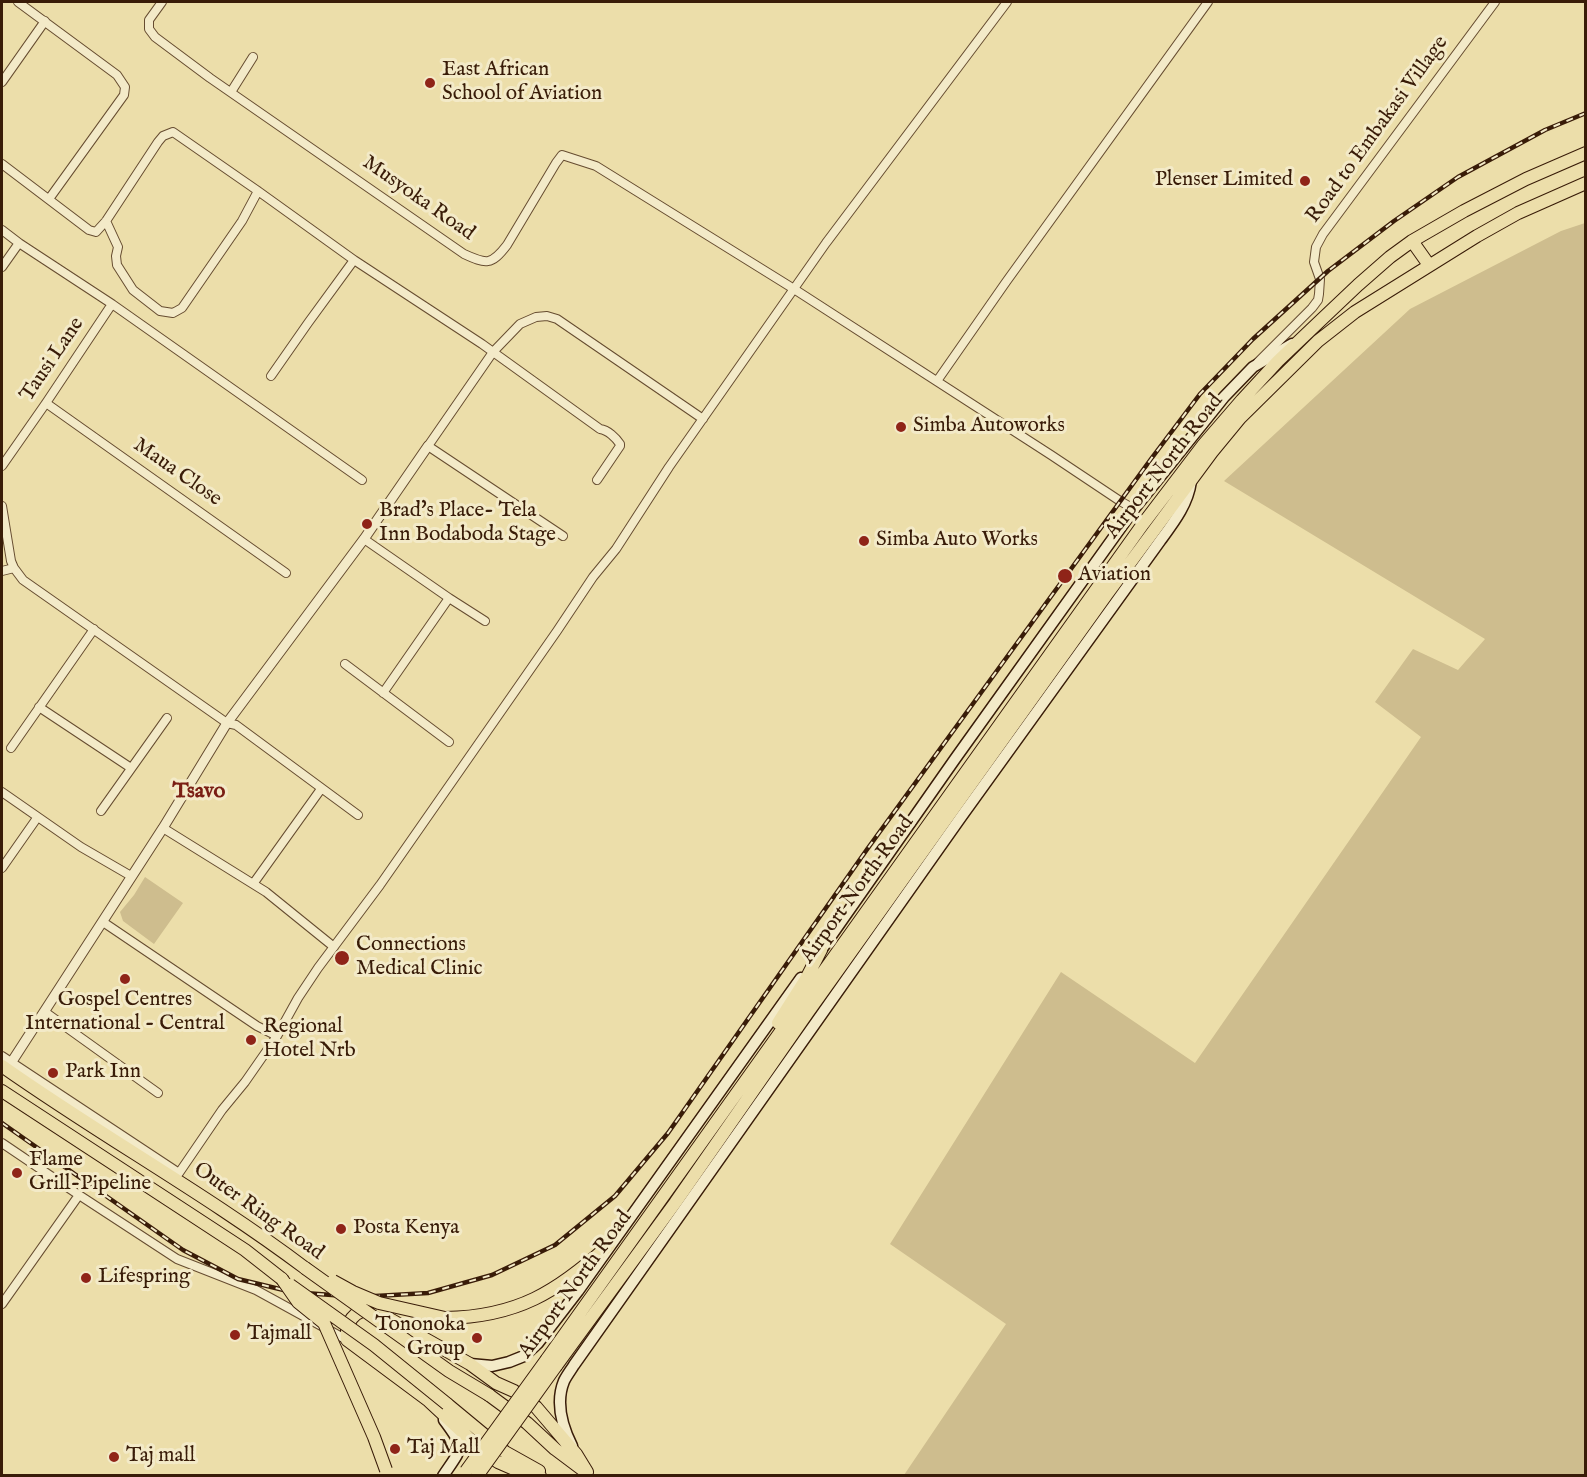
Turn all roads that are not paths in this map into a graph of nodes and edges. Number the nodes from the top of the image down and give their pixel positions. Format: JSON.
{"nodes":[{"id":1,"x":18,"y":2,"type":"edge"},
{"id":2,"x":162,"y":2,"type":"edge"},
{"id":3,"x":1007,"y":2,"type":"edge"},
{"id":4,"x":1208,"y":2,"type":"edge"},
{"id":5,"x":1495,"y":2,"type":"edge"},
{"id":6,"x":45,"y":21,"type":"junction"},
{"id":7,"x":253,"y":57,"type":"dead end"},
{"id":8,"x":2,"y":82,"type":"edge"},
{"id":9,"x":231,"y":92,"type":"junction"},
{"id":10,"x":1586,"y":153,"type":"edge"},
{"id":11,"x":2,"y":164,"type":"edge"},
{"id":12,"x":1586,"y":183,"type":"edge"},
{"id":13,"x":258,"y":191,"type":"junction"},
{"id":14,"x":49,"y":199,"type":"junction"},
{"id":15,"x":106,"y":221,"type":"junction"},
{"id":16,"x":2,"y":230,"type":"edge"},
{"id":17,"x":1412,"y":241,"type":"junction"},
{"id":18,"x":19,"y":243,"type":"junction"},
{"id":19,"x":354,"y":260,"type":"junction"},
{"id":20,"x":1429,"y":266,"type":"junction"},
{"id":21,"x":2,"y":267,"type":"edge"},
{"id":22,"x":794,"y":289,"type":"junction"},
{"id":23,"x":112,"y":304,"type":"junction"},
{"id":24,"x":1301,"y":339,"type":"junction"},
{"id":25,"x":493,"y":352,"type":"junction"},
{"id":26,"x":1252,"y":367,"type":"junction"},
{"id":27,"x":271,"y":376,"type":"dead end"},
{"id":28,"x":938,"y":381,"type":"junction"},
{"id":29,"x":46,"y":403,"type":"junction"},
{"id":30,"x":703,"y":419,"type":"junction"},
{"id":31,"x":428,"y":446,"type":"junction"},
{"id":32,"x":2,"y":466,"type":"edge"},
{"id":33,"x":1192,"y":479,"type":"junction"},
{"id":34,"x":362,"y":480,"type":"dead end"},
{"id":35,"x":597,"y":480,"type":"dead end"},
{"id":36,"x":2,"y":506,"type":"edge"},
{"id":37,"x":1134,"y":509,"type":"junction"},
{"id":38,"x":562,"y":536,"type":"dead end"},
{"id":39,"x":364,"y":540,"type":"junction"},
{"id":40,"x":14,"y":568,"type":"junction"},
{"id":41,"x":2,"y":571,"type":"edge"},
{"id":42,"x":286,"y":573,"type":"dead end"},
{"id":43,"x":449,"y":598,"type":"junction"},
{"id":44,"x":485,"y":621,"type":"dead end"},
{"id":45,"x":94,"y":629,"type":"junction"},
{"id":46,"x":345,"y":664,"type":"dead end"},
{"id":47,"x":383,"y":693,"type":"junction"},
{"id":48,"x":39,"y":707,"type":"junction"},
{"id":49,"x":167,"y":718,"type":"dead end"},
{"id":50,"x":226,"y":723,"type":"junction"},
{"id":51,"x":449,"y":742,"type":"dead end"},
{"id":52,"x":11,"y":748,"type":"dead end"},
{"id":53,"x":131,"y":768,"type":"junction"},
{"id":54,"x":321,"y":789,"type":"junction"},
{"id":55,"x":2,"y":792,"type":"edge"},
{"id":56,"x":101,"y":811,"type":"dead end"},
{"id":57,"x":358,"y":815,"type":"dead end"},
{"id":58,"x":37,"y":818,"type":"junction"},
{"id":59,"x":163,"y":828,"type":"junction"},
{"id":60,"x":2,"y":868,"type":"edge"},
{"id":61,"x":131,"y":876,"type":"junction"},
{"id":62,"x":253,"y":884,"type":"junction"},
{"id":63,"x":103,"y":922,"type":"junction"},
{"id":64,"x":334,"y":947,"type":"junction"},
{"id":65,"x":821,"y":950,"type":"junction"},
{"id":66,"x":45,"y":1012,"type":"junction"},
{"id":67,"x":277,"y":1036,"type":"junction"},
{"id":68,"x":2,"y":1056,"type":"edge"},
{"id":69,"x":763,"y":1057,"type":"junction"},
{"id":70,"x":8,"y":1067,"type":"edge"},
{"id":71,"x":2,"y":1091,"type":"edge"},
{"id":72,"x":158,"y":1093,"type":"dead end"},
{"id":73,"x":2,"y":1143,"type":"edge"},
{"id":74,"x":79,"y":1195,"type":"junction"},
{"id":75,"x":670,"y":1199,"type":"junction"},
{"id":76,"x":609,"y":1245,"type":"junction"},
{"id":77,"x":305,"y":1268,"type":"junction"},
{"id":78,"x":282,"y":1279,"type":"junction"},
{"id":79,"x":2,"y":1304,"type":"edge"},
{"id":80,"x":347,"y":1340,"type":"junction"},
{"id":81,"x":470,"y":1364,"type":"junction"},
{"id":82,"x":429,"y":1401,"type":"junction"},
{"id":83,"x":576,"y":1454,"type":"junction"},
{"id":84,"x":386,"y":1473,"type":"edge"},
{"id":85,"x":589,"y":1474,"type":"edge"},
{"id":86,"x":443,"y":1476,"type":"edge"},
{"id":87,"x":464,"y":1476,"type":"edge"},
{"id":88,"x":477,"y":1476,"type":"edge"},
{"id":89,"x":540,"y":1476,"type":"edge"},
{"id":90,"x":548,"y":1476,"type":"edge"}],
"edges":[{"from":1,"to":6,"type":"street"},
{"from":2,"to":9,"type":"street","name":"Musyoka Road"},
{"from":3,"to":22,"type":"street"},
{"from":4,"to":28,"type":"street"},
{"from":5,"to":26,"type":"street","name":"Road to Embakasi Village"},
{"from":6,"to":8,"type":"street"},
{"from":6,"to":14,"type":"street"},
{"from":7,"to":9,"type":"street"},
{"from":9,"to":22,"type":"street","name":"Musyoka Road"},
{"from":10,"to":17,"type":"main road","name":"Airport North Road"},
{"from":11,"to":14,"type":"street"},
{"from":12,"to":20,"type":"main road","name":"Airport North Road"},
{"from":13,"to":15,"type":"street"},
{"from":13,"to":15,"type":"street"},
{"from":13,"to":19,"type":"street"},
{"from":14,"to":15,"type":"street"},
{"from":16,"to":18,"type":"street"},
{"from":17,"to":20,"type":"main road"},
{"from":17,"to":24,"type":"main road","name":"Airport North Road"},
{"from":18,"to":21,"type":"street"},
{"from":18,"to":23,"type":"street"},
{"from":19,"to":25,"type":"street"},
{"from":19,"to":27,"type":"street"},
{"from":20,"to":33,"type":"main road","name":"Airport North Road"},
{"from":22,"to":28,"type":"street"},
{"from":22,"to":30,"type":"street"},
{"from":23,"to":29,"type":"street","name":"Tausi Lane"},
{"from":23,"to":34,"type":"street"},
{"from":24,"to":26,"type":"main road","name":"Airport North Road"},
{"from":24,"to":69,"type":"main road","name":"Airport North Road"},
{"from":25,"to":30,"type":"street"},
{"from":25,"to":31,"type":"street"},
{"from":25,"to":35,"type":"street"},
{"from":26,"to":37,"type":"main road","name":"Airport North Road"},
{"from":28,"to":37,"type":"street"},
{"from":29,"to":32,"type":"street","name":"Tausi Lane"},
{"from":29,"to":42,"type":"street","name":"Maua Close"},
{"from":30,"to":64,"type":"street"},
{"from":31,"to":38,"type":"street"},
{"from":31,"to":39,"type":"street"},
{"from":33,"to":75,"type":"main road","name":"Airport North Road"},
{"from":33,"to":83,"type":"main road","name":"Airport North Road"},
{"from":36,"to":40,"type":"street"},
{"from":37,"to":65,"type":"main road","name":"Airport North Road"},
{"from":39,"to":43,"type":"street"},
{"from":39,"to":50,"type":"street"},
{"from":40,"to":41,"type":"street"},
{"from":40,"to":45,"type":"street"},
{"from":43,"to":44,"type":"street"},
{"from":43,"to":47,"type":"street"},
{"from":45,"to":48,"type":"street"},
{"from":45,"to":50,"type":"street"},
{"from":46,"to":47,"type":"street"},
{"from":47,"to":51,"type":"street"},
{"from":48,"to":52,"type":"street"},
{"from":48,"to":53,"type":"street"},
{"from":49,"to":53,"type":"street"},
{"from":50,"to":54,"type":"street"},
{"from":50,"to":59,"type":"street"},
{"from":53,"to":56,"type":"street"},
{"from":54,"to":57,"type":"street"},
{"from":54,"to":62,"type":"street"},
{"from":55,"to":58,"type":"street"},
{"from":58,"to":60,"type":"street"},
{"from":58,"to":61,"type":"street"},
{"from":59,"to":61,"type":"street"},
{"from":59,"to":62,"type":"street"},
{"from":61,"to":63,"type":"street"},
{"from":62,"to":64,"type":"street"},
{"from":63,"to":66,"type":"street"},
{"from":63,"to":67,"type":"street"},
{"from":64,"to":67,"type":"street"},
{"from":65,"to":69,"type":"main road"},
{"from":65,"to":76,"type":"main road","name":"Airport North Road"},
{"from":66,"to":70,"type":"street"},
{"from":66,"to":72,"type":"street"},
{"from":67,"to":70,"type":"street"},
{"from":68,"to":70,"type":"street"},
{"from":69,"to":75,"type":"main road","name":"Airport North Road"},
{"from":70,"to":77,"type":"main road","name":"Outer Ring Road"},
{"from":71,"to":78,"type":"main road","name":"Outer Ring Road"},
{"from":73,"to":74,"type":"street"},
{"from":74,"to":79,"type":"street"},
{"from":74,"to":80,"type":"street"},
{"from":75,"to":87,"type":"main road","name":"Airport North Road","bridge":true},
{"from":75,"to":88,"type":"main road","name":"Airport North Road","bridge":true},
{"from":76,"to":77,"type":"main road","bridge":true},
{"from":76,"to":81,"type":"main road","name":"Airport North Road"},
{"from":77,"to":85,"type":"main road","name":"Outer Ring Road","bridge":true},
{"from":78,"to":84,"type":"main road","bridge":true},
{"from":78,"to":90,"type":"main road","name":"Outer Ring Road","bridge":true},
{"from":80,"to":81,"type":"main road"},
{"from":80,"to":82,"type":"main road"},
{"from":81,"to":83,"type":"main road"},
{"from":82,"to":86,"type":"main road"},
{"from":82,"to":89,"type":"main road"},
{"from":83,"to":85,"type":"main road"}]}
